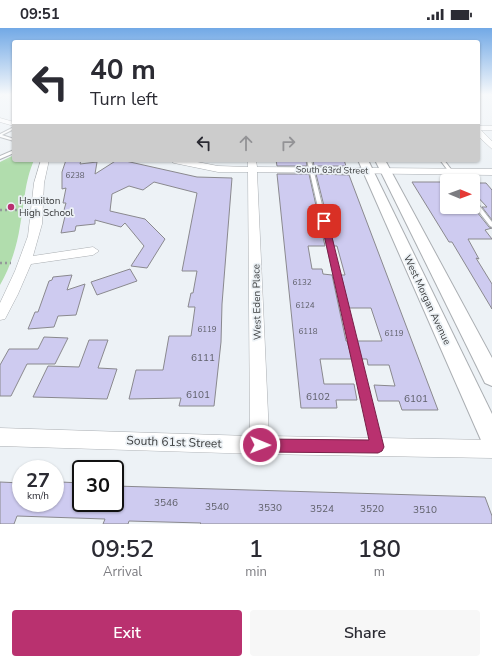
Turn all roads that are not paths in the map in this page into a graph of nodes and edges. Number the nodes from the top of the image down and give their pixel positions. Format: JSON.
{"nodes":[{"id":1,"x":0,"y":120,"type":"edge"},
{"id":2,"x":12,"y":123,"type":"edge"},
{"id":3,"x":480,"y":128,"type":"edge"},
{"id":4,"x":492,"y":128,"type":"edge"},
{"id":5,"x":12,"y":129,"type":"edge"},
{"id":6,"x":480,"y":134,"type":"edge"},
{"id":7,"x":0,"y":135,"type":"edge"},
{"id":8,"x":12,"y":139,"type":"edge"},
{"id":9,"x":492,"y":146,"type":"edge"},
{"id":10,"x":12,"y":152,"type":"edge"},
{"id":11,"x":0,"y":158,"type":"edge"},
{"id":12,"x":44,"y":162,"type":"edge"},
{"id":13,"x":183,"y":162,"type":"edge"},
{"id":14,"x":310,"y":162,"type":"edge"},
{"id":15,"x":443,"y":162,"type":"edge"},
{"id":16,"x":253,"y":164,"type":"edge"},
{"id":17,"x":374,"y":166,"type":"edge"},
{"id":18,"x":312,"y":170,"type":"junction"},
{"id":19,"x":450,"y":172,"type":"junction"},
{"id":20,"x":492,"y":172,"type":"edge"},
{"id":21,"x":480,"y":210,"type":"edge"},
{"id":22,"x":492,"y":225,"type":"edge"},
{"id":23,"x":93,"y":251,"type":"dead end"},
{"id":24,"x":26,"y":261,"type":"junction"},
{"id":25,"x":0,"y":315,"type":"edge"},
{"id":26,"x":492,"y":376,"type":"edge"},
{"id":27,"x":0,"y":437,"type":"edge"},
{"id":28,"x":492,"y":439,"type":"edge"},
{"id":29,"x":260,"y":445,"type":"junction"},
{"id":30,"x":378,"y":447,"type":"junction"},
{"id":31,"x":492,"y":449,"type":"edge"}],
"edges":[{"from":1,"to":2,"type":"street"},
{"from":3,"to":4,"type":"street"},
{"from":5,"to":7,"type":"lane"},
{"from":6,"to":9,"type":"street"},
{"from":7,"to":8,"type":"lane"},
{"from":10,"to":11,"type":"lane"},
{"from":12,"to":24,"type":"street"},
{"from":13,"to":16,"type":"street","name":"South 63rd Street"},
{"from":14,"to":18,"type":"lane"},
{"from":15,"to":19,"type":"lane"},
{"from":16,"to":18,"type":"street","name":"South 63rd Street"},
{"from":16,"to":29,"type":"street","name":"West Eden Place"},
{"from":17,"to":18,"type":"street","name":"South 63rd Street"},
{"from":17,"to":19,"type":"street","name":"South 63rd Street"},
{"from":17,"to":26,"type":"street","name":"West Morgan Avenue"},
{"from":17,"to":28,"type":"street","name":"West Morgan Avenue"},
{"from":18,"to":30,"type":"lane"},
{"from":19,"to":20,"type":"street","name":"South 63rd Street"},
{"from":21,"to":22,"type":"lane"},
{"from":23,"to":24,"type":"street"},
{"from":24,"to":25,"type":"street"},
{"from":27,"to":29,"type":"street","name":"South 61st Street"},
{"from":29,"to":30,"type":"street","name":"South 61st Street"},
{"from":30,"to":31,"type":"street","name":"South 61st Street"}]}
